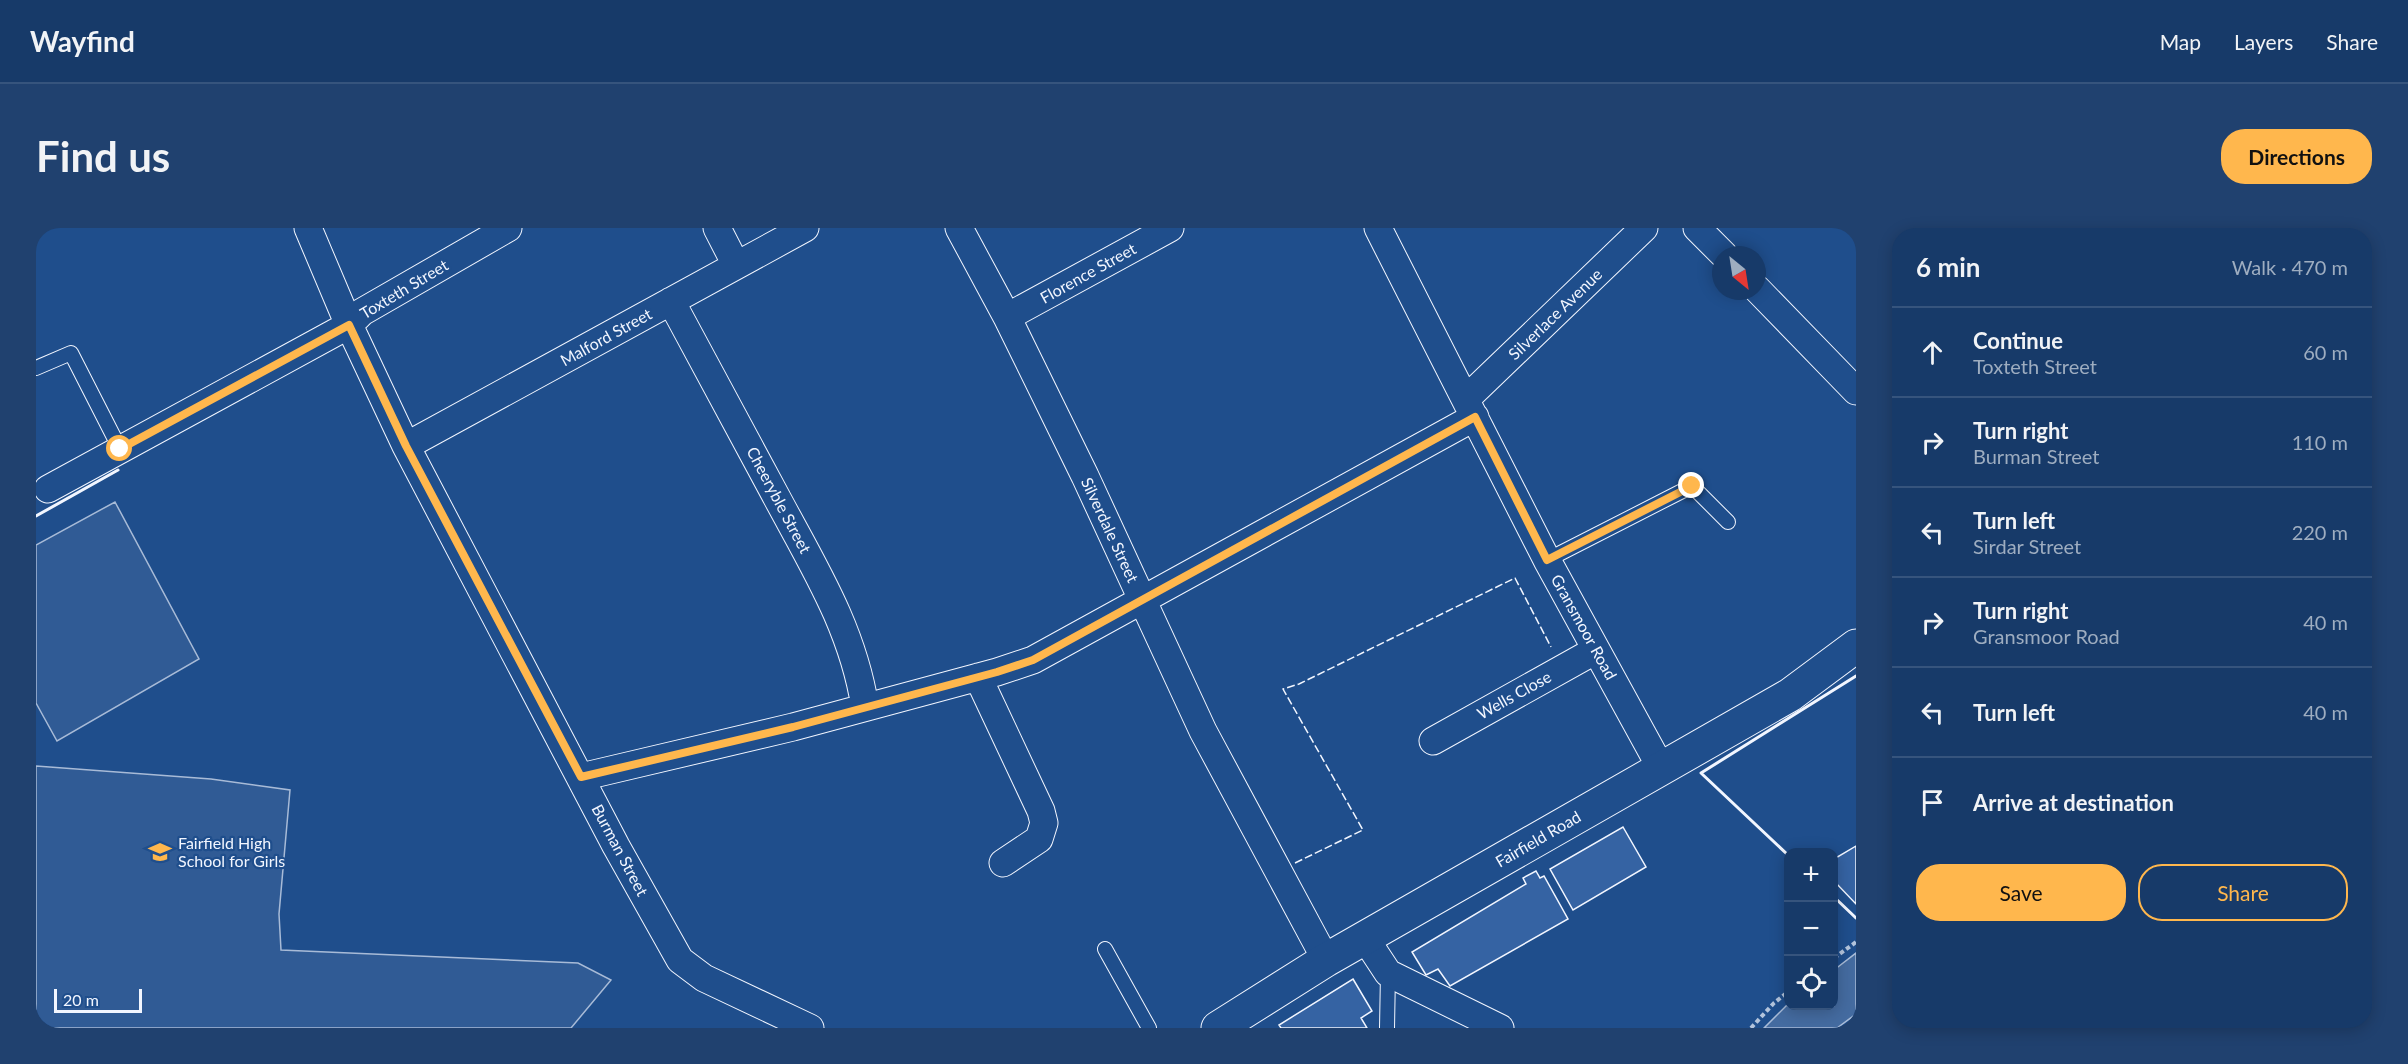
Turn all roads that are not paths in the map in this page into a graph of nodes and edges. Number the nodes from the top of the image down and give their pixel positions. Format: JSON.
{"nodes":[{"id":1,"x":308,"y":228,"type":"edge"},
{"id":2,"x":508,"y":228,"type":"edge"},
{"id":3,"x":717,"y":228,"type":"edge"},
{"id":4,"x":805,"y":228,"type":"edge"},
{"id":5,"x":959,"y":228,"type":"edge"},
{"id":6,"x":1170,"y":228,"type":"edge"},
{"id":7,"x":1378,"y":228,"type":"edge"},
{"id":8,"x":1644,"y":228,"type":"edge"},
{"id":9,"x":1697,"y":228,"type":"edge"},
{"id":10,"x":1715,"y":246,"type":"edge"},
{"id":11,"x":736,"y":266,"type":"junction"},
{"id":12,"x":1766,"y":298,"type":"edge"},
{"id":13,"x":671,"y":301,"type":"junction"},
{"id":14,"x":1007,"y":317,"type":"junction"},
{"id":15,"x":349,"y":325,"type":"junction"},
{"id":16,"x":36,"y":368,"type":"edge"},
{"id":17,"x":1856,"y":391,"type":"edge"},
{"id":18,"x":1471,"y":408,"type":"junction"},
{"id":19,"x":406,"y":446,"type":"junction"},
{"id":20,"x":120,"y":449,"type":"junction"},
{"id":21,"x":48,"y":489,"type":"dead end"},
{"id":22,"x":1728,"y":522,"type":"dead end"},
{"id":23,"x":1547,"y":560,"type":"junction"},
{"id":24,"x":1142,"y":601,"type":"junction"},
{"id":25,"x":1856,"y":646,"type":"edge"},
{"id":26,"x":1596,"y":650,"type":"junction"},
{"id":27,"x":978,"y":677,"type":"junction"},
{"id":28,"x":865,"y":707,"type":"junction"},
{"id":29,"x":1433,"y":741,"type":"dead end"},
{"id":30,"x":1661,"y":768,"type":"junction"},
{"id":31,"x":581,"y":777,"type":"junction"},
{"id":32,"x":1003,"y":863,"type":"dead end"},
{"id":33,"x":1365,"y":938,"type":"junction"},
{"id":34,"x":1105,"y":949,"type":"dead end"},
{"id":35,"x":1326,"y":960,"type":"junction"},
{"id":36,"x":1389,"y":973,"type":"junction"},
{"id":37,"x":795,"y":1025,"type":"edge"},
{"id":38,"x":1149,"y":1028,"type":"edge"},
{"id":39,"x":1218,"y":1028,"type":"edge"},
{"id":40,"x":1387,"y":1028,"type":"edge"},
{"id":41,"x":1500,"y":1028,"type":"edge"}],
"edges":[{"from":1,"to":15,"type":"street","name":"Burman Street"},
{"from":2,"to":15,"type":"street","name":"Toxteth Street"},
{"from":3,"to":11,"type":"street"},
{"from":4,"to":11,"type":"street","name":"Malford Street"},
{"from":5,"to":14,"type":"street","name":"Silverdale Street"},
{"from":6,"to":14,"type":"street","name":"Florence Street"},
{"from":7,"to":18,"type":"street","name":"Gransmoor Road"},
{"from":8,"to":18,"type":"street","name":"Silverlace Avenue"},
{"from":9,"to":10,"type":"street"},
{"from":11,"to":13,"type":"street","name":"Malford Street"},
{"from":12,"to":17,"type":"street"},
{"from":13,"to":19,"type":"street","name":"Malford Street"},
{"from":13,"to":28,"type":"street","name":"Cheeryble Street"},
{"from":14,"to":24,"type":"street","name":"Silverdale Street"},
{"from":15,"to":19,"type":"street","name":"Burman Street"},
{"from":15,"to":20,"type":"street","name":"Toxteth Street"},
{"from":16,"to":20,"type":"lane"},
{"from":18,"to":23,"type":"street","name":"Gransmoor Road"},
{"from":18,"to":24,"type":"street","name":"Silverlace Avenue"},
{"from":19,"to":31,"type":"street","name":"Burman Street"},
{"from":20,"to":21,"type":"street","name":"Toxteth Street"},
{"from":22,"to":23,"type":"lane"},
{"from":23,"to":26,"type":"street","name":"Gransmoor Road"},
{"from":24,"to":27,"type":"street","name":"Silverlace Avenue"},
{"from":24,"to":35,"type":"street","name":"Silverdale Street"},
{"from":25,"to":30,"type":"street","name":"Fairfield Road"},
{"from":26,"to":29,"type":"street","name":"Wells Close"},
{"from":26,"to":30,"type":"street","name":"Gransmoor Road"},
{"from":27,"to":28,"type":"street","name":"Silverlace Avenue"},
{"from":27,"to":32,"type":"street"},
{"from":28,"to":31,"type":"street","name":"Silverlace Avenue"},
{"from":30,"to":33,"type":"street","name":"Fairfield Road"},
{"from":31,"to":37,"type":"street","name":"Burman Street"},
{"from":33,"to":35,"type":"street","name":"Fairfield Road"},
{"from":33,"to":36,"type":"street"},
{"from":34,"to":38,"type":"lane"},
{"from":35,"to":39,"type":"street","name":"Fairfield Road"},
{"from":36,"to":40,"type":"lane"},
{"from":36,"to":41,"type":"street"}]}
